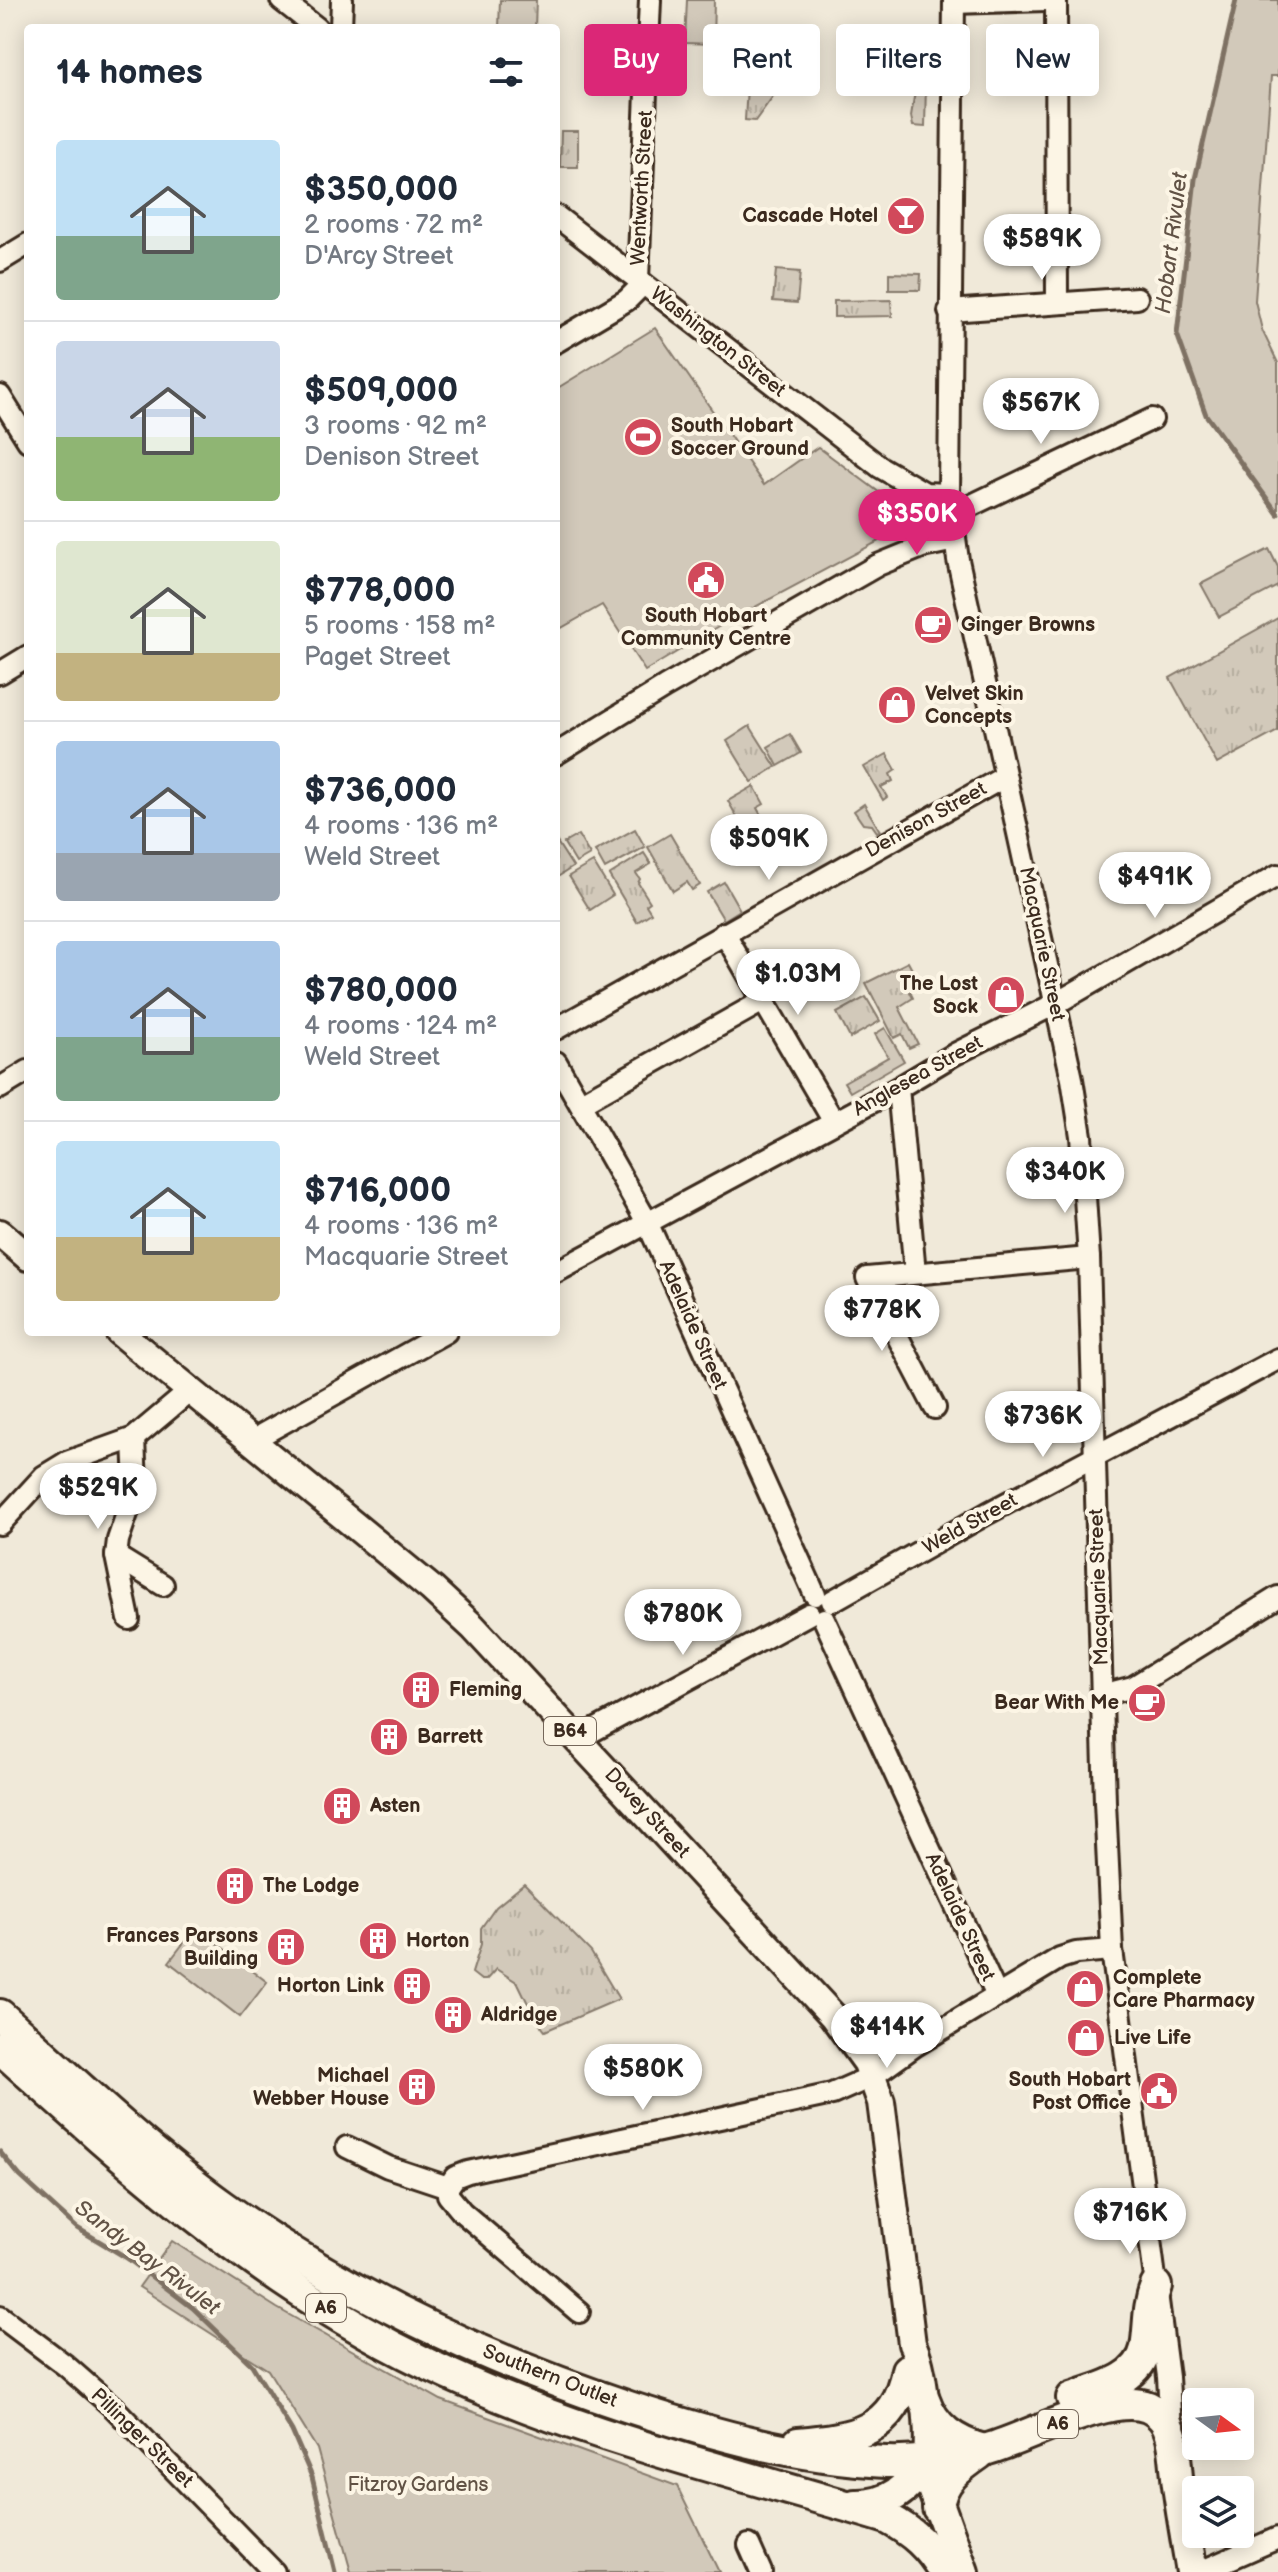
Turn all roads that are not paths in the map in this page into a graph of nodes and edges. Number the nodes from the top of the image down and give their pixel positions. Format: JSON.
{"nodes":[{"id":1,"x":281,"y":0,"type":"edge"},
{"id":2,"x":342,"y":0,"type":"edge"},
{"id":3,"x":650,"y":0,"type":"edge"},
{"id":4,"x":1046,"y":0,"type":"edge"},
{"id":5,"x":1056,"y":0,"type":"edge"},
{"id":6,"x":954,"y":2,"type":"edge"},
{"id":7,"x":312,"y":24,"type":"edge"},
{"id":8,"x":341,"y":24,"type":"edge"},
{"id":9,"x":560,"y":219,"type":"edge"},
{"id":10,"x":24,"y":246,"type":"edge"},
{"id":11,"x":0,"y":261,"type":"edge"},
{"id":12,"x":640,"y":282,"type":"junction"},
{"id":13,"x":1137,"y":298,"type":"dead end"},
{"id":14,"x":1057,"y":303,"type":"junction"},
{"id":15,"x":949,"y":311,"type":"junction"},
{"id":16,"x":560,"y":340,"type":"edge"},
{"id":17,"x":0,"y":396,"type":"edge"},
{"id":18,"x":1152,"y":419,"type":"dead end"},
{"id":19,"x":24,"y":435,"type":"edge"},
{"id":20,"x":880,"y":467,"type":"junction"},
{"id":21,"x":944,"y":501,"type":"junction"},
{"id":22,"x":913,"y":519,"type":"junction"},
{"id":23,"x":955,"y":540,"type":"junction"},
{"id":24,"x":931,"y":545,"type":"junction"},
{"id":25,"x":878,"y":565,"type":"junction"},
{"id":26,"x":24,"y":658,"type":"edge"},
{"id":27,"x":0,"y":673,"type":"edge"},
{"id":28,"x":560,"y":752,"type":"edge"},
{"id":29,"x":1004,"y":777,"type":"junction"},
{"id":30,"x":1278,"y":875,"type":"edge"},
{"id":31,"x":724,"y":933,"type":"junction"},
{"id":32,"x":763,"y":1001,"type":"junction"},
{"id":33,"x":1055,"y":1004,"type":"junction"},
{"id":34,"x":560,"y":1027,"type":"edge"},
{"id":35,"x":560,"y":1069,"type":"edge"},
{"id":36,"x":24,"y":1073,"type":"edge"},
{"id":37,"x":0,"y":1088,"type":"edge"},
{"id":38,"x":898,"y":1088,"type":"junction"},
{"id":39,"x":581,"y":1103,"type":"junction"},
{"id":40,"x":834,"y":1122,"type":"junction"},
{"id":41,"x":647,"y":1222,"type":"junction"},
{"id":42,"x":0,"y":1233,"type":"edge"},
{"id":43,"x":24,"y":1254,"type":"edge"},
{"id":44,"x":1089,"y":1258,"type":"junction"},
{"id":45,"x":560,"y":1270,"type":"edge"},
{"id":46,"x":915,"y":1273,"type":"junction"},
{"id":47,"x":124,"y":1336,"type":"edge"},
{"id":48,"x":439,"y":1336,"type":"edge"},
{"id":49,"x":1278,"y":1359,"type":"edge"},
{"id":50,"x":190,"y":1391,"type":"junction"},
{"id":51,"x":935,"y":1408,"type":"dead end"},
{"id":52,"x":134,"y":1438,"type":"junction"},
{"id":53,"x":254,"y":1445,"type":"junction"},
{"id":54,"x":1095,"y":1457,"type":"junction"},
{"id":55,"x":0,"y":1524,"type":"edge"},
{"id":56,"x":116,"y":1556,"type":"junction"},
{"id":57,"x":163,"y":1585,"type":"dead end"},
{"id":58,"x":1278,"y":1597,"type":"edge"},
{"id":59,"x":820,"y":1607,"type":"junction"},
{"id":60,"x":129,"y":1619,"type":"dead end"},
{"id":61,"x":1102,"y":1695,"type":"junction"},
{"id":62,"x":578,"y":1739,"type":"junction"},
{"id":63,"x":1112,"y":1950,"type":"junction"},
{"id":64,"x":997,"y":1996,"type":"junction"},
{"id":65,"x":0,"y":2015,"type":"edge"},
{"id":66,"x":916,"y":2045,"type":"junction"},
{"id":67,"x":857,"y":2047,"type":"junction"},
{"id":68,"x":0,"y":2048,"type":"edge"},
{"id":69,"x":873,"y":2076,"type":"junction"},
{"id":70,"x":347,"y":2147,"type":"dead end"},
{"id":71,"x":448,"y":2187,"type":"junction"},
{"id":72,"x":1156,"y":2286,"type":"junction"},
{"id":73,"x":579,"y":2312,"type":"dead end"},
{"id":74,"x":0,"y":2316,"type":"edge"},
{"id":75,"x":910,"y":2357,"type":"junction"},
{"id":76,"x":924,"y":2399,"type":"junction"},
{"id":77,"x":1172,"y":2441,"type":"junction"},
{"id":78,"x":756,"y":2445,"type":"junction"},
{"id":79,"x":984,"y":2450,"type":"junction"},
{"id":80,"x":926,"y":2460,"type":"junction"},
{"id":81,"x":845,"y":2505,"type":"junction"},
{"id":82,"x":938,"y":2508,"type":"junction"},
{"id":83,"x":1278,"y":2538,"type":"edge"},
{"id":84,"x":749,"y":2545,"type":"dead end"},
{"id":85,"x":274,"y":2572,"type":"edge"},
{"id":86,"x":761,"y":2572,"type":"edge"},
{"id":87,"x":944,"y":2572,"type":"edge"},
{"id":88,"x":963,"y":2572,"type":"edge"},
{"id":89,"x":1192,"y":2572,"type":"edge"},
{"id":90,"x":1200,"y":2572,"type":"edge"}],
"edges":[{"from":1,"to":7,"type":"street"},
{"from":2,"to":8,"type":"street"},
{"from":3,"to":12,"type":"street","name":"Wentworth Street"},
{"from":4,"to":6,"type":"street"},
{"from":5,"to":14,"type":"street"},
{"from":6,"to":15,"type":"street","name":"Macquarie Street"},
{"from":9,"to":12,"type":"street","name":"Washington Street"},
{"from":10,"to":11,"type":"street"},
{"from":12,"to":16,"type":"street","name":"Wentworth Street"},
{"from":12,"to":20,"type":"street","name":"Washington Street"},
{"from":13,"to":14,"type":"street"},
{"from":14,"to":15,"type":"street"},
{"from":15,"to":21,"type":"street","name":"Macquarie Street"},
{"from":17,"to":19,"type":"street"},
{"from":18,"to":21,"type":"street"},
{"from":20,"to":21,"type":"street","name":"Washington Street"},
{"from":20,"to":22,"type":"street","name":"Washington Street"},
{"from":21,"to":22,"type":"street"},
{"from":21,"to":23,"type":"street","name":"Macquarie Street"},
{"from":22,"to":24,"type":"street","name":"Washington Street"},
{"from":22,"to":25,"type":"street"},
{"from":23,"to":24,"type":"street"},
{"from":23,"to":29,"type":"street","name":"Macquarie Street"},
{"from":24,"to":25,"type":"street"},
{"from":25,"to":28,"type":"street"},
{"from":26,"to":27,"type":"street"},
{"from":29,"to":31,"type":"street","name":"Denison Street"},
{"from":29,"to":33,"type":"street","name":"Macquarie Street"},
{"from":30,"to":33,"type":"street","name":"Anglesea Street"},
{"from":31,"to":32,"type":"street"},
{"from":31,"to":34,"type":"street","name":"Denison Street"},
{"from":32,"to":39,"type":"street"},
{"from":32,"to":40,"type":"street"},
{"from":33,"to":38,"type":"street","name":"Anglesea Street"},
{"from":33,"to":44,"type":"street","name":"Macquarie Street"},
{"from":35,"to":39,"type":"street","name":"Adelaide Street"},
{"from":36,"to":37,"type":"street"},
{"from":38,"to":40,"type":"street","name":"Anglesea Street"},
{"from":38,"to":46,"type":"street"},
{"from":39,"to":41,"type":"street","name":"Adelaide Street"},
{"from":40,"to":41,"type":"street","name":"Anglesea Street"},
{"from":41,"to":45,"type":"street","name":"Anglesea Street"},
{"from":41,"to":59,"type":"street","name":"Adelaide Street"},
{"from":42,"to":43,"type":"main road"},
{"from":44,"to":46,"type":"street"},
{"from":44,"to":54,"type":"street","name":"Macquarie Street"},
{"from":46,"to":51,"type":"street"},
{"from":47,"to":50,"type":"main road","name":"Davey Street","number":"B64"},
{"from":48,"to":53,"type":"street"},
{"from":49,"to":54,"type":"street","name":"Weld Street"},
{"from":50,"to":52,"type":"street"},
{"from":50,"to":53,"type":"main road","name":"Davey Street","number":"B64"},
{"from":52,"to":55,"type":"street"},
{"from":52,"to":56,"type":"street"},
{"from":53,"to":62,"type":"main road","name":"Davey Street","number":"B64"},
{"from":54,"to":59,"type":"street","name":"Weld Street"},
{"from":54,"to":61,"type":"street","name":"Macquarie Street"},
{"from":56,"to":57,"type":"street"},
{"from":56,"to":60,"type":"street"},
{"from":58,"to":61,"type":"street"},
{"from":59,"to":62,"type":"street","name":"Weld Street"},
{"from":59,"to":64,"type":"street","name":"Adelaide Street"},
{"from":61,"to":63,"type":"street","name":"Macquarie Street"},
{"from":62,"to":67,"type":"main road","name":"Davey Street","number":"B64"},
{"from":63,"to":64,"type":"street"},
{"from":63,"to":72,"type":"street","name":"Macquarie Street"},
{"from":64,"to":66,"type":"street"},
{"from":65,"to":78,"type":"highway","name":"Southern Outlet","number":"A6"},
{"from":66,"to":67,"type":"street"},
{"from":66,"to":69,"type":"street"},
{"from":67,"to":69,"type":"main road","name":"Davey Street","number":"B64"},
{"from":68,"to":81,"type":"highway","name":"Southern Outlet","number":"A6"},
{"from":69,"to":71,"type":"street"},
{"from":69,"to":75,"type":"main road","name":"Davey Street","number":"B64"},
{"from":70,"to":71,"type":"street"},
{"from":71,"to":73,"type":"street"},
{"from":72,"to":77,"type":"street","name":"Macquarie Street"},
{"from":72,"to":79,"type":"highway"},
{"from":74,"to":85,"type":"street","name":"Pillinger Street"},
{"from":75,"to":76,"type":"main road","name":"Davey Street","number":"B64"},
{"from":75,"to":78,"type":"highway"},
{"from":75,"to":80,"type":"main road","name":"Davey Street","number":"B64"},
{"from":76,"to":79,"type":"highway"},
{"from":76,"to":80,"type":"main road","name":"Davey Street","number":"B64"},
{"from":77,"to":79,"type":"highway","name":"Southern Outlet","number":"A6"},
{"from":77,"to":89,"type":"highway","name":"Macquarie Street","number":"A6"},
{"from":78,"to":80,"type":"highway","name":"Southern Outlet","number":"A6"},
{"from":79,"to":80,"type":"highway","name":"Southern Outlet","number":"A6"},
{"from":79,"to":82,"type":"highway"},
{"from":80,"to":81,"type":"highway"},
{"from":80,"to":82,"type":"highway","name":"Davey Street"},
{"from":81,"to":87,"type":"highway","number":"A6"},
{"from":82,"to":88,"type":"highway","name":"Davey Street"},
{"from":83,"to":90,"type":"street"},
{"from":84,"to":86,"type":"street"}]}
